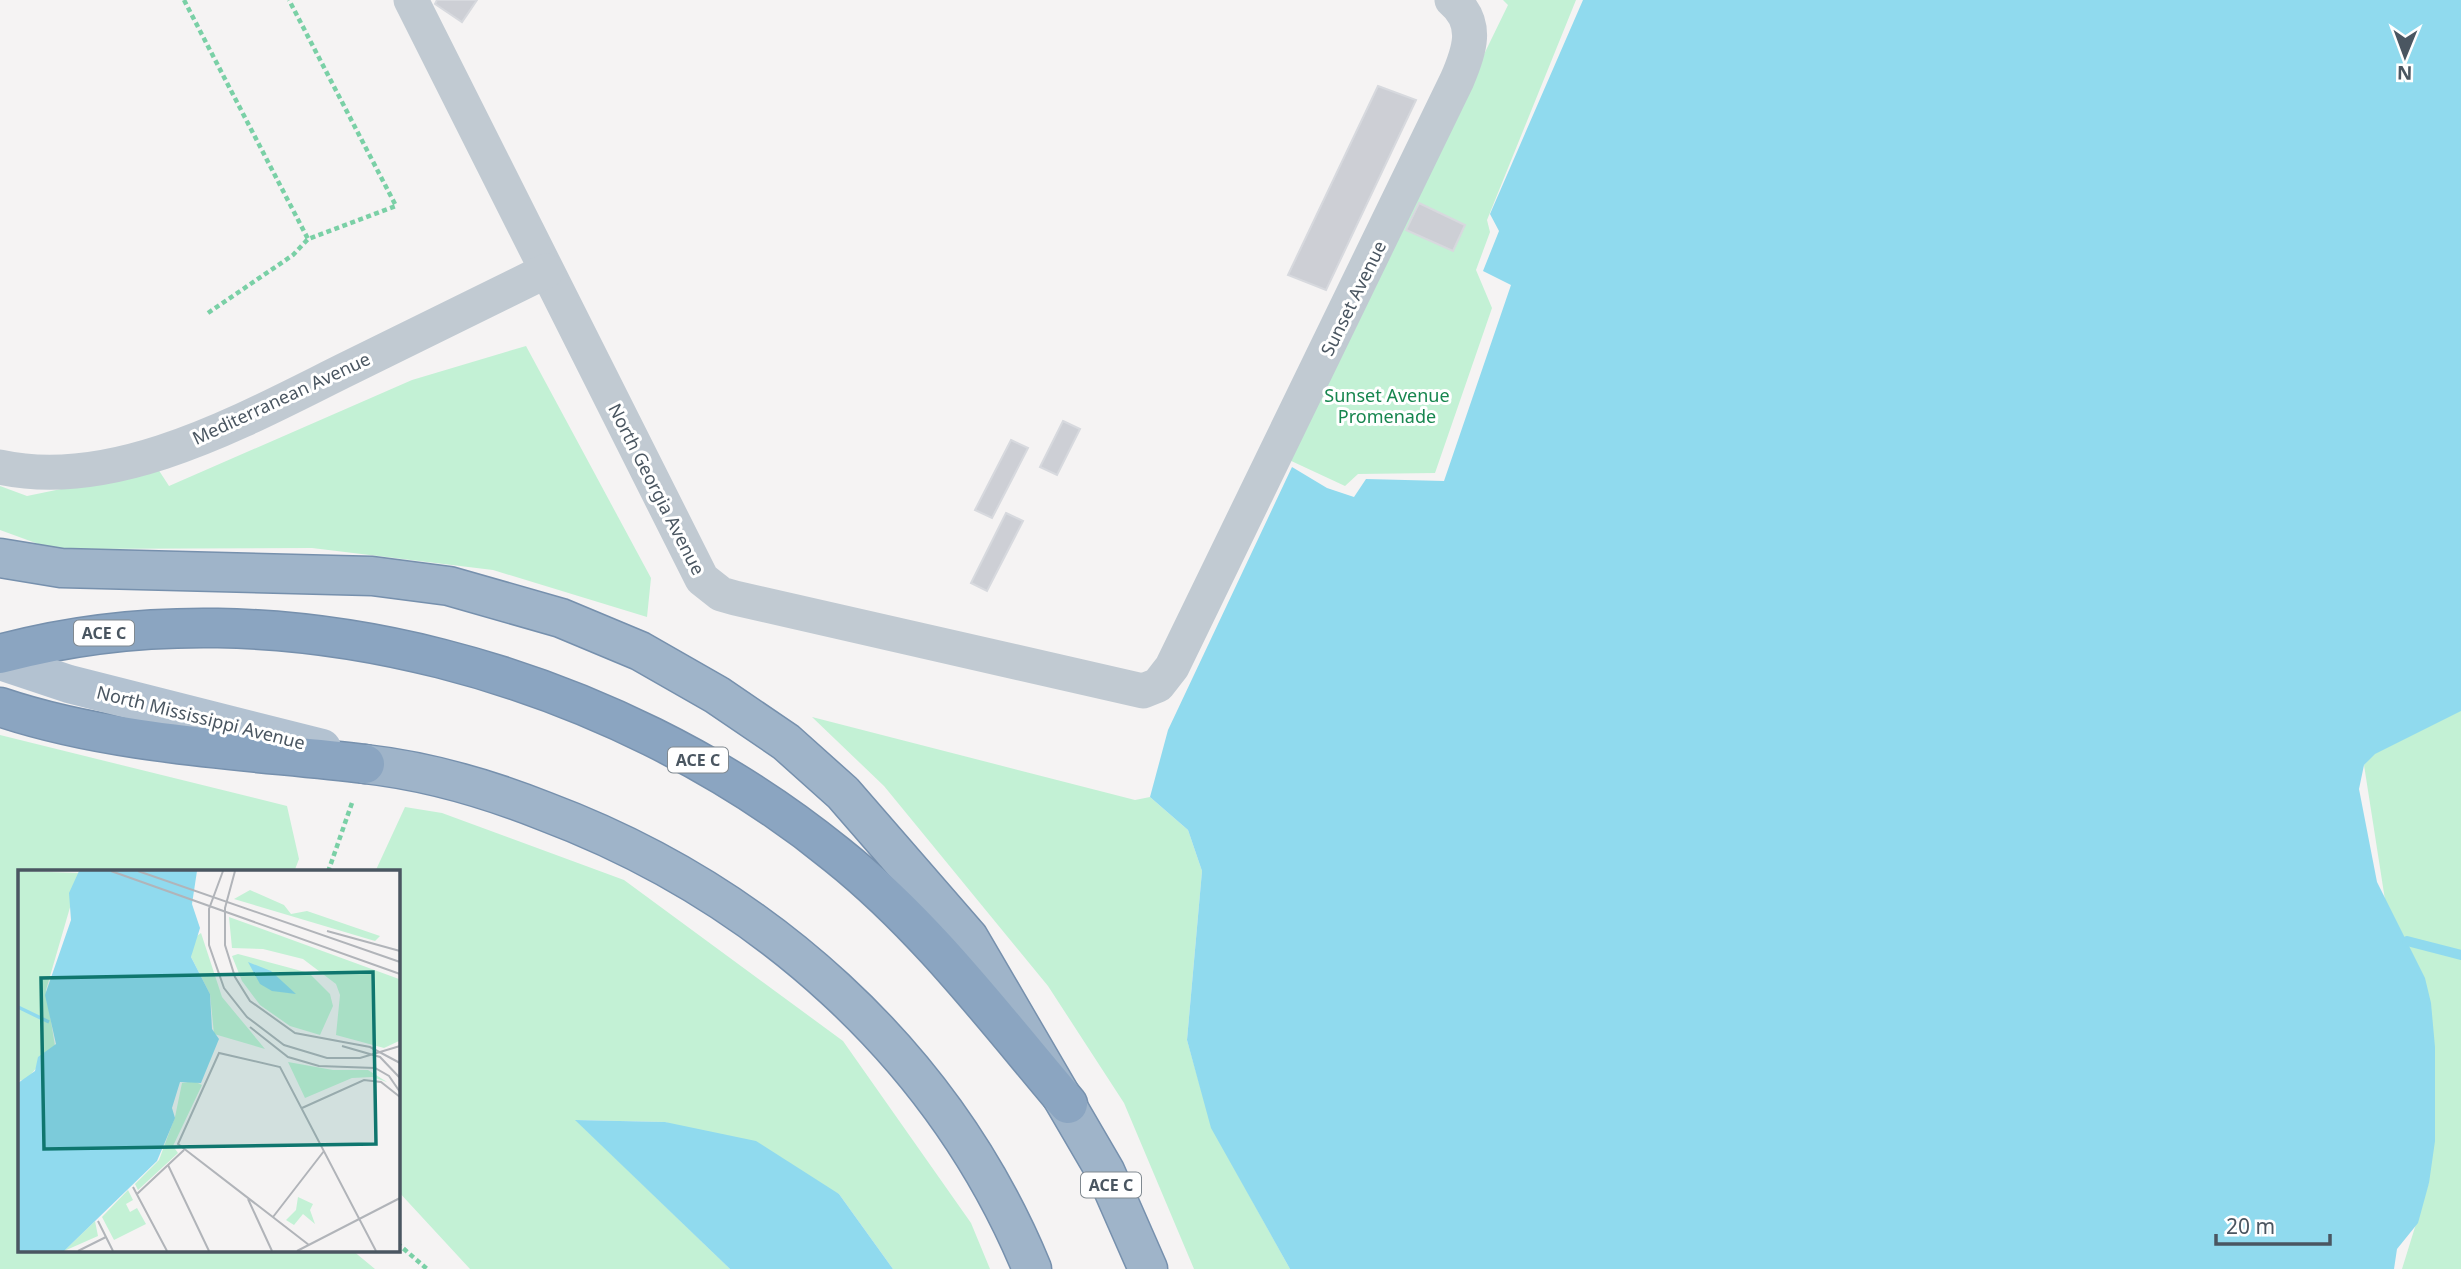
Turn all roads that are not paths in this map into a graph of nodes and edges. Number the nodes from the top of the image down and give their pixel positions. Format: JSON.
{"nodes":[{"id":1,"x":411,"y":0,"type":"edge"},
{"id":2,"x":1452,"y":0,"type":"edge"},
{"id":3,"x":547,"y":271,"type":"junction"},
{"id":4,"x":0,"y":467,"type":"edge"},
{"id":5,"x":0,"y":558,"type":"edge"},
{"id":6,"x":0,"y":654,"type":"edge"},
{"id":7,"x":0,"y":661,"type":"edge"},
{"id":8,"x":1133,"y":690,"type":"joint"},
{"id":9,"x":0,"y":707,"type":"edge"},
{"id":10,"x":403,"y":768,"type":"junction"},
{"id":11,"x":1068,"y":1104,"type":"junction"},
{"id":12,"x":1032,"y":1269,"type":"edge"},
{"id":13,"x":1148,"y":1269,"type":"edge"}],
"edges":[{"from":1,"to":3,"type":"street","name":"North Georgia Avenue"},
{"from":2,"to":8,"type":"street","name":"Sunset Avenue"},
{"from":3,"to":4,"type":"street","name":"Mediterranean Avenue"},
{"from":3,"to":8,"type":"street","name":"North Georgia Avenue"},
{"from":5,"to":11,"type":"highway"},
{"from":6,"to":11,"type":"highway","number":"ACE C"},
{"from":7,"to":10,"type":"main road","name":"North Mississippi Avenue"},
{"from":9,"to":10,"type":"highway"},
{"from":10,"to":12,"type":"highway"},
{"from":11,"to":13,"type":"highway","number":"ACE C"}]}
